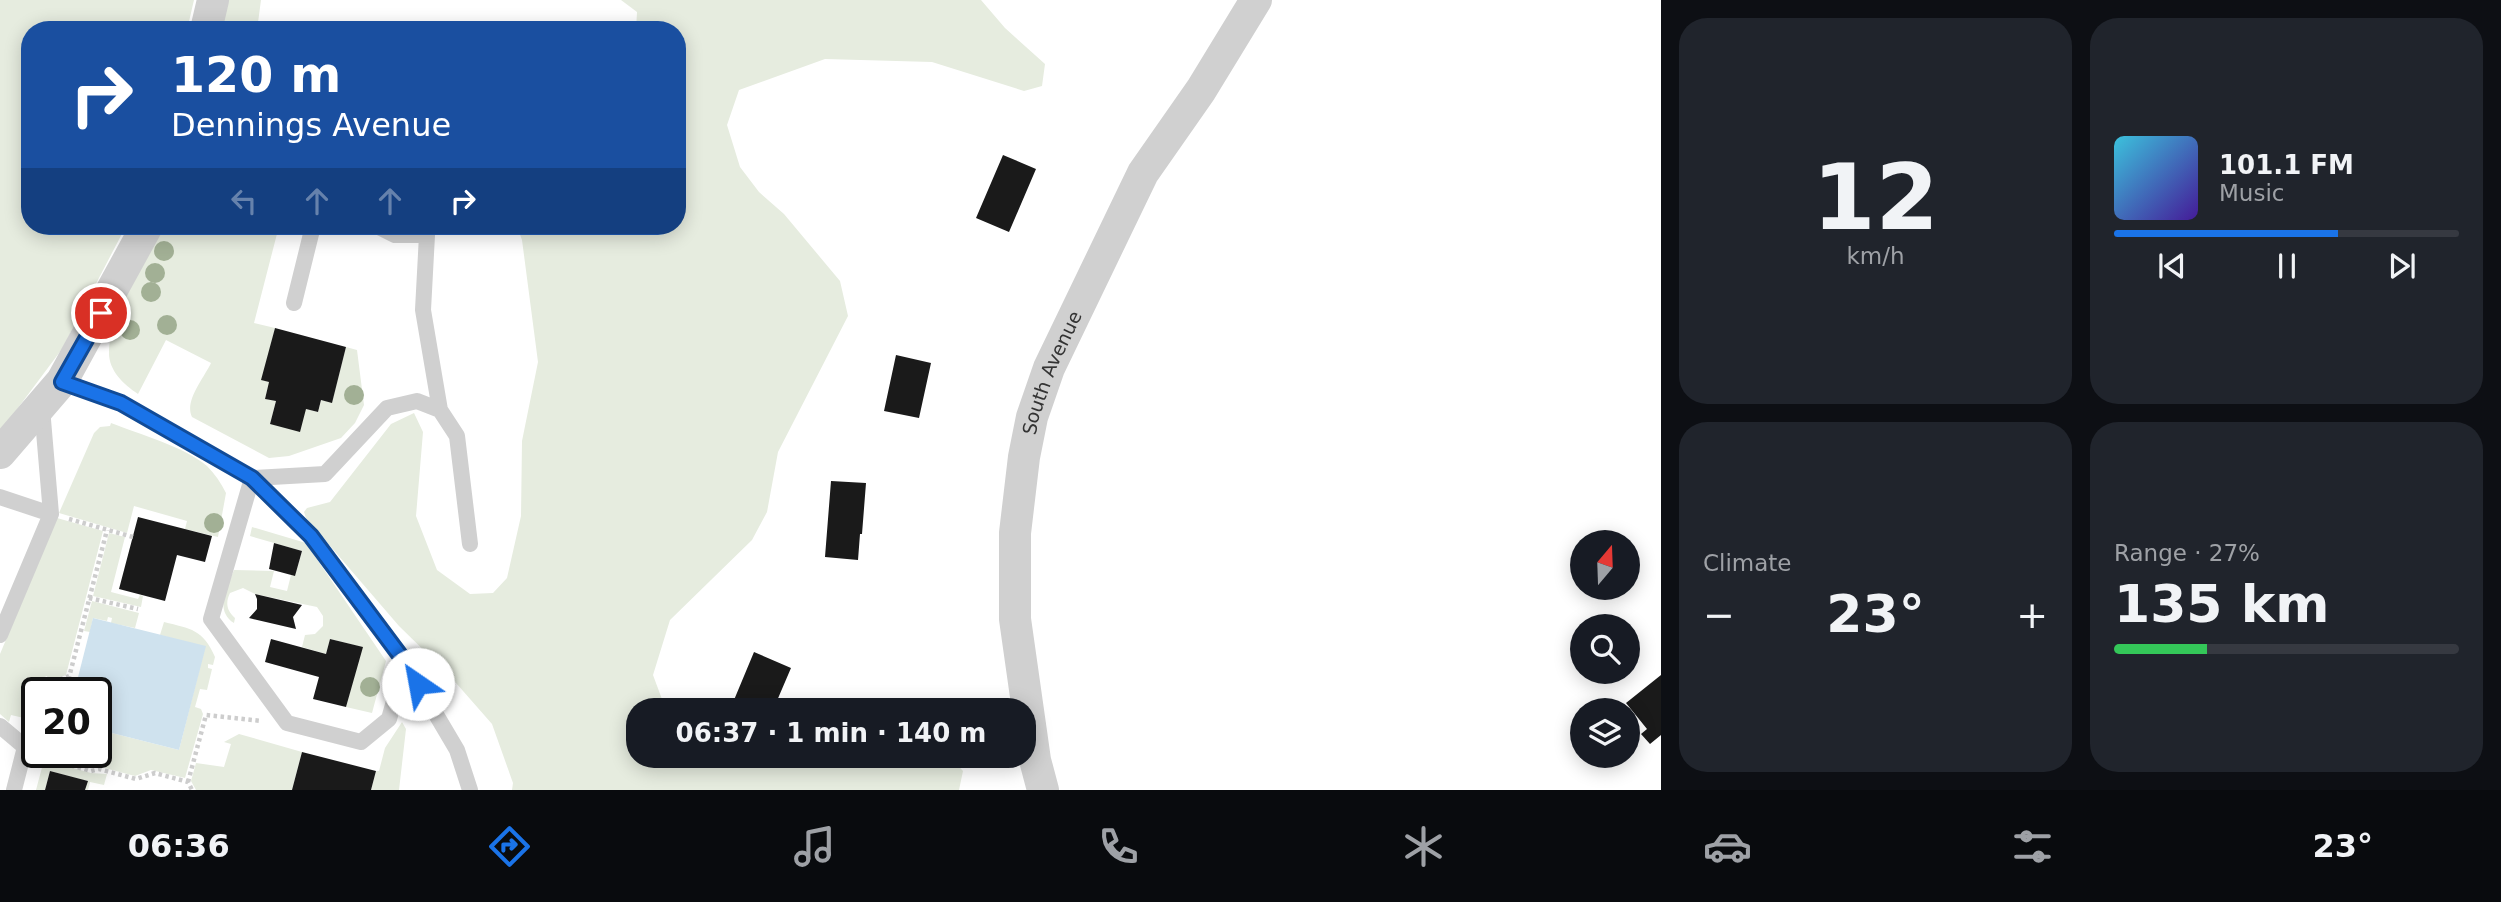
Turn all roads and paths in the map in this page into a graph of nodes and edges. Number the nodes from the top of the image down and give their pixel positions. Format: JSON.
{"nodes":[{"id":1,"x":214,"y":0,"type":"edge"},
{"id":2,"x":1256,"y":0,"type":"edge"},
{"id":3,"x":208,"y":21,"type":"edge"},
{"id":4,"x":142,"y":235,"type":"edge"},
{"id":5,"x":311,"y":235,"type":"edge"},
{"id":6,"x":426,"y":235,"type":"edge"},
{"id":7,"x":294,"y":303,"type":"dead end"},
{"id":8,"x":62,"y":382,"type":"junction"},
{"id":9,"x":42,"y":408,"type":"junction"},
{"id":10,"x":440,"y":410,"type":"junction"},
{"id":11,"x":0,"y":453,"type":"edge"},
{"id":12,"x":252,"y":478,"type":"junction"},
{"id":13,"x":0,"y":497,"type":"edge"},
{"id":14,"x":51,"y":514,"type":"junction"},
{"id":15,"x":107,"y":530,"type":"junction"},
{"id":16,"x":133,"y":537,"type":"dead end"},
{"id":17,"x":470,"y":544,"type":"dead end"},
{"id":18,"x":89,"y":598,"type":"junction"},
{"id":19,"x":138,"y":609,"type":"dead end"},
{"id":20,"x":0,"y":635,"type":"edge"},
{"id":21,"x":405,"y":662,"type":"junction"},
{"id":22,"x":69,"y":676,"type":"edge"},
{"id":23,"x":287,"y":723,"type":"junction"},
{"id":24,"x":0,"y":726,"type":"edge"},
{"id":25,"x":80,"y":768,"type":"edge"},
{"id":26,"x":188,"y":782,"type":"junction"},
{"id":27,"x":14,"y":790,"type":"edge"},
{"id":28,"x":192,"y":790,"type":"edge"},
{"id":29,"x":470,"y":790,"type":"edge"},
{"id":30,"x":1044,"y":790,"type":"edge"}],
"edges":[{"from":1,"to":3,"type":"street"},
{"from":2,"to":30,"type":"street","name":"South Avenue"},
{"from":4,"to":8,"type":"street"},
{"from":5,"to":7,"type":"lane"},
{"from":6,"to":10,"type":"lane"},
{"from":8,"to":9,"type":"street"},
{"from":8,"to":12,"type":"lane"},
{"from":9,"to":11,"type":"street"},
{"from":9,"to":14,"type":"lane"},
{"from":10,"to":12,"type":"lane"},
{"from":10,"to":17,"type":"lane"},
{"from":12,"to":21,"type":"lane"},
{"from":12,"to":23,"type":"lane"},
{"from":13,"to":14,"type":"lane"},
{"from":14,"to":15,"type":"path"},
{"from":14,"to":20,"type":"lane"},
{"from":15,"to":16,"type":"path"},
{"from":15,"to":18,"type":"path"},
{"from":18,"to":19,"type":"path"},
{"from":18,"to":22,"type":"path"},
{"from":21,"to":23,"type":"lane"},
{"from":21,"to":29,"type":"lane"},
{"from":23,"to":26,"type":"path"},
{"from":24,"to":27,"type":"lane"},
{"from":25,"to":26,"type":"path"},
{"from":26,"to":28,"type":"path"}]}
